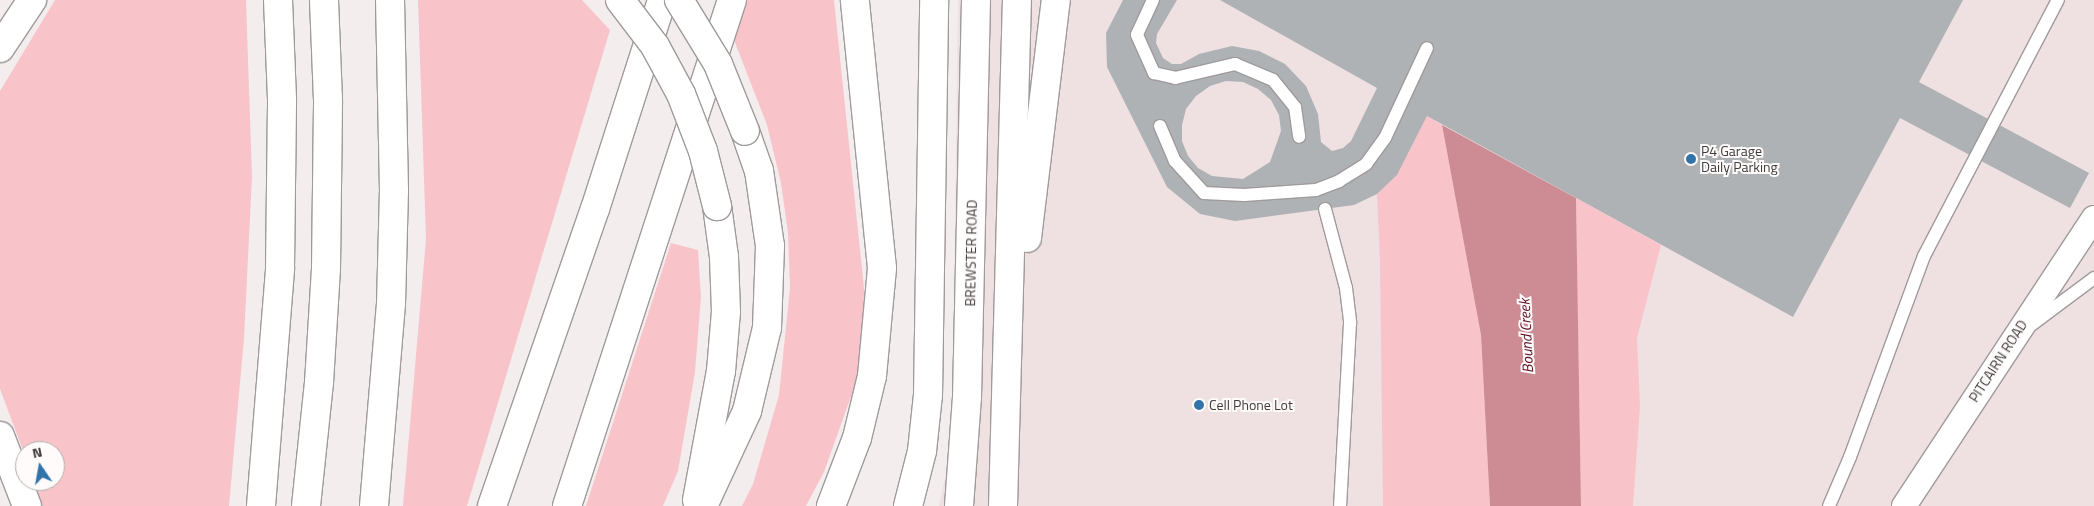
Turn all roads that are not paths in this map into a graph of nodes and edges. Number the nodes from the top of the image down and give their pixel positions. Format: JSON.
{"nodes":[{"id":1,"x":32,"y":0,"type":"edge"},
{"id":2,"x":278,"y":0,"type":"edge"},
{"id":3,"x":324,"y":0,"type":"edge"},
{"id":4,"x":390,"y":0,"type":"edge"},
{"id":5,"x":620,"y":0,"type":"edge"},
{"id":6,"x":642,"y":0,"type":"edge"},
{"id":7,"x":662,"y":0,"type":"edge"},
{"id":8,"x":679,"y":0,"type":"edge"},
{"id":9,"x":732,"y":0,"type":"edge"},
{"id":10,"x":855,"y":0,"type":"edge"},
{"id":11,"x":934,"y":0,"type":"edge"},
{"id":12,"x":976,"y":0,"type":"edge"},
{"id":13,"x":1017,"y":0,"type":"edge"},
{"id":14,"x":1056,"y":0,"type":"edge"},
{"id":15,"x":1153,"y":0,"type":"edge"},
{"id":16,"x":2058,"y":0,"type":"edge"},
{"id":17,"x":0,"y":48,"type":"edge"},
{"id":18,"x":1427,"y":48,"type":"dead end"},
{"id":19,"x":1160,"y":126,"type":"dead end"},
{"id":20,"x":1298,"y":137,"type":"dead end"},
{"id":21,"x":1325,"y":208,"type":"dead end"},
{"id":22,"x":595,"y":209,"type":"junction"},
{"id":23,"x":2094,"y":218,"type":"edge"},
{"id":24,"x":2094,"y":278,"type":"edge"},
{"id":25,"x":2011,"y":340,"type":"junction"},
{"id":26,"x":1007,"y":401,"type":"junction"},
{"id":27,"x":0,"y":436,"type":"edge"},
{"id":28,"x":27,"y":506,"type":"edge"},
{"id":29,"x":261,"y":506,"type":"edge"},
{"id":30,"x":306,"y":506,"type":"edge"},
{"id":31,"x":374,"y":506,"type":"edge"},
{"id":32,"x":492,"y":506,"type":"edge"},
{"id":33,"x":567,"y":506,"type":"edge"},
{"id":34,"x":696,"y":506,"type":"edge"},
{"id":35,"x":703,"y":506,"type":"edge"},
{"id":36,"x":831,"y":506,"type":"edge"},
{"id":37,"x":908,"y":506,"type":"edge"},
{"id":38,"x":959,"y":506,"type":"edge"},
{"id":39,"x":1003,"y":506,"type":"edge"},
{"id":40,"x":1340,"y":506,"type":"edge"},
{"id":41,"x":1829,"y":506,"type":"edge"},
{"id":42,"x":1904,"y":506,"type":"edge"}],
"edges":[{"from":1,"to":17,"type":"main road"},
{"from":2,"to":29,"type":"main road"},
{"from":3,"to":30,"type":"main road"},
{"from":4,"to":31,"type":"main road"},
{"from":5,"to":34,"type":"main road","bridge":true},
{"from":6,"to":22,"type":"main road"},
{"from":7,"to":22,"type":"main road"},
{"from":8,"to":35,"type":"main road","bridge":true},
{"from":9,"to":33,"type":"main road"},
{"from":10,"to":36,"type":"main road"},
{"from":11,"to":37,"type":"main road"},
{"from":12,"to":38,"type":"main road","name":"BREWSTER ROAD"},
{"from":13,"to":26,"type":"main road"},
{"from":14,"to":26,"type":"main road"},
{"from":15,"to":20,"type":"lane"},
{"from":16,"to":41,"type":"lane"},
{"from":18,"to":19,"type":"lane"},
{"from":21,"to":40,"type":"lane"},
{"from":22,"to":32,"type":"main road"},
{"from":23,"to":25,"type":"street","name":"PITCAIRN ROAD"},
{"from":24,"to":25,"type":"lane"},
{"from":25,"to":42,"type":"street","name":"PITCAIRN ROAD"},
{"from":26,"to":39,"type":"main road"},
{"from":27,"to":28,"type":"main road"}]}
